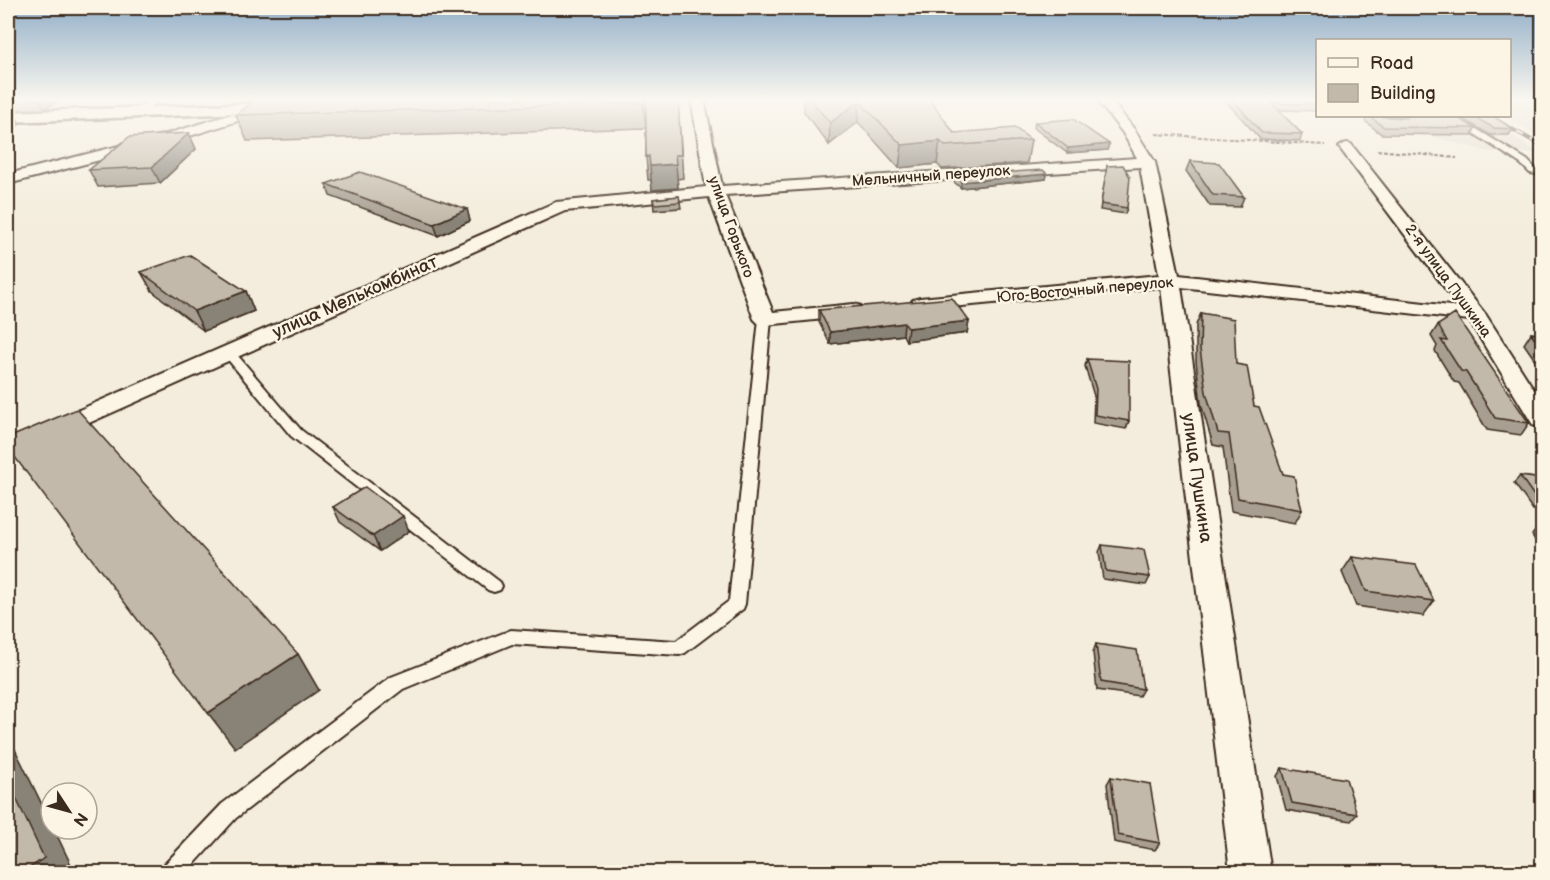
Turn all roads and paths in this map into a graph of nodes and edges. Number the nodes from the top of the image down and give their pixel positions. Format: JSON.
{"nodes":[{"id":1,"x":159,"y":140,"type":"edge"},
{"id":2,"x":705,"y":140,"type":"edge"},
{"id":3,"x":1135,"y":140,"type":"edge"},
{"id":4,"x":1246,"y":140,"type":"edge"},
{"id":5,"x":1489,"y":140,"type":"edge"},
{"id":6,"x":1346,"y":147,"type":"junction"},
{"id":7,"x":1457,"y":158,"type":"dead end"},
{"id":8,"x":1147,"y":162,"type":"junction"},
{"id":9,"x":1542,"y":173,"type":"edge"},
{"id":10,"x":8,"y":179,"type":"edge"},
{"id":11,"x":715,"y":191,"type":"junction"},
{"id":12,"x":1170,"y":280,"type":"junction"},
{"id":13,"x":896,"y":307,"type":"edge"},
{"id":14,"x":872,"y":309,"type":"edge"},
{"id":15,"x":1476,"y":315,"type":"junction"},
{"id":16,"x":765,"y":319,"type":"junction"},
{"id":17,"x":229,"y":353,"type":"junction"},
{"id":18,"x":1542,"y":420,"type":"edge"},
{"id":19,"x":8,"y":451,"type":"edge"},
{"id":20,"x":494,"y":586,"type":"dead end"},
{"id":21,"x":173,"y":873,"type":"edge"},
{"id":22,"x":1251,"y":873,"type":"edge"}],
"edges":[{"from":1,"to":10,"type":"street"},
{"from":2,"to":11,"type":"street","name":"улица Горького"},
{"from":3,"to":8,"type":"street","name":"улица Пушкина"},
{"from":4,"to":6,"type":"path"},
{"from":5,"to":9,"type":"lane"},
{"from":6,"to":7,"type":"path"},
{"from":6,"to":15,"type":"street","name":"2-я улица Пушкина"},
{"from":8,"to":11,"type":"street","name":"Мельничный переулок"},
{"from":8,"to":12,"type":"street","name":"улица Пушкина"},
{"from":11,"to":16,"type":"street","name":"улица Горького"},
{"from":11,"to":17,"type":"street","name":"улица Мелькомбинат"},
{"from":12,"to":13,"type":"street","name":"Юго-Восточный переулок"},
{"from":12,"to":15,"type":"street","name":"Юго-Восточный переулок"},
{"from":12,"to":22,"type":"street","name":"улица Пушкина"},
{"from":14,"to":16,"type":"street"},
{"from":15,"to":18,"type":"street","name":"2-я улица Пушкина"},
{"from":16,"to":21,"type":"lane"},
{"from":17,"to":19,"type":"street","name":"улица Мелькомбинат"},
{"from":17,"to":20,"type":"lane"}]}
